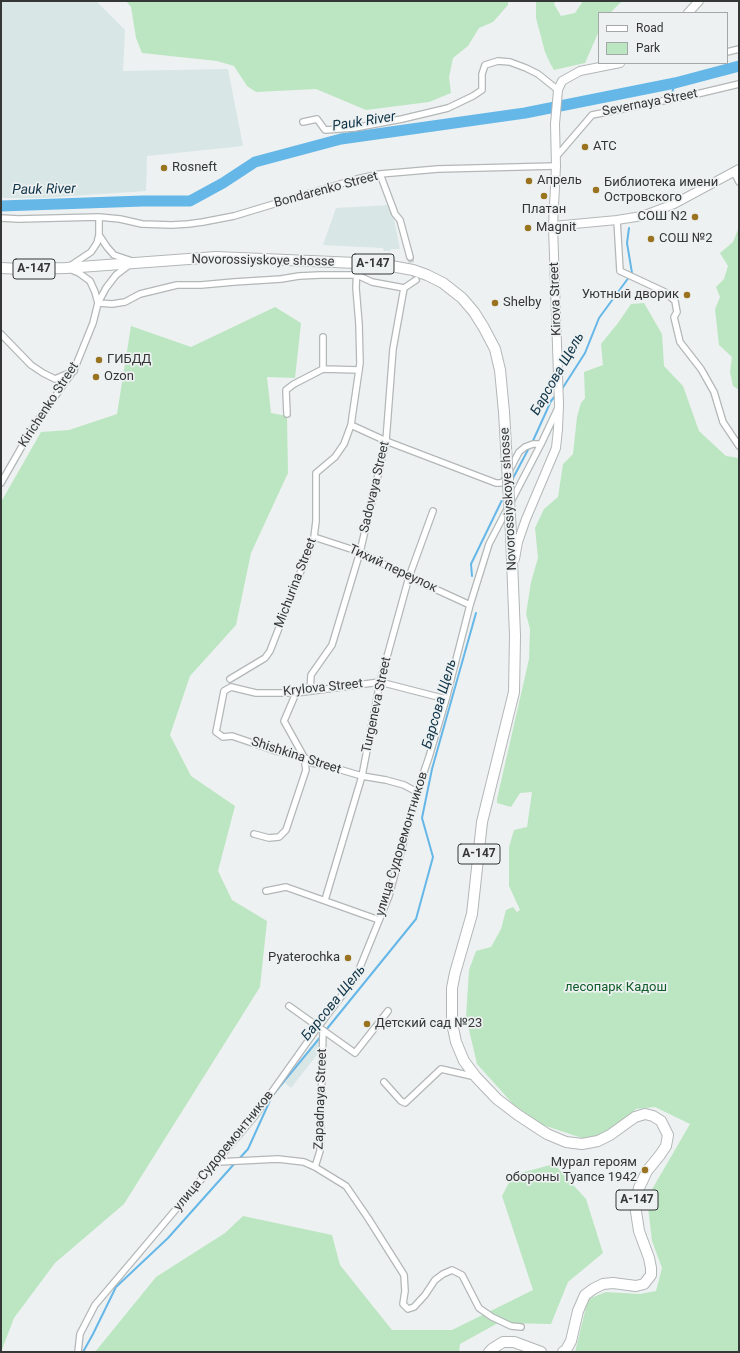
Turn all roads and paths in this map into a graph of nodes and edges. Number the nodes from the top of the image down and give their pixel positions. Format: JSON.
{"nodes":[{"id":1,"x":699,"y":1,"type":"edge"},
{"id":2,"x":689,"y":12,"type":"edge"},
{"id":3,"x":739,"y":49,"type":"edge"},
{"id":4,"x":728,"y":52,"type":"edge"},
{"id":5,"x":615,"y":64,"type":"edge"},
{"id":6,"x":739,"y":84,"type":"edge"},
{"id":7,"x":558,"y":90,"type":"junction"},
{"id":8,"x":303,"y":122,"type":"dead end"},
{"id":9,"x":556,"y":156,"type":"junction"},
{"id":10,"x":556,"y":166,"type":"junction"},
{"id":11,"x":736,"y":170,"type":"edge"},
{"id":12,"x":380,"y":174,"type":"junction"},
{"id":13,"x":739,"y":182,"type":"edge"},
{"id":14,"x":99,"y":217,"type":"junction"},
{"id":15,"x":1,"y":218,"type":"edge"},
{"id":16,"x":616,"y":220,"type":"junction"},
{"id":17,"x":553,"y":226,"type":"junction"},
{"id":18,"x":100,"y":235,"type":"junction"},
{"id":19,"x":410,"y":257,"type":"tunnel mouth"},
{"id":20,"x":135,"y":262,"type":"junction"},
{"id":21,"x":357,"y":263,"type":"junction"},
{"id":22,"x":1,"y":268,"type":"edge"},
{"id":23,"x":66,"y":268,"type":"junction"},
{"id":24,"x":357,"y":275,"type":"junction"},
{"id":25,"x":416,"y":280,"type":"dead end"},
{"id":26,"x":404,"y":288,"type":"junction"},
{"id":27,"x":98,"y":303,"type":"junction"},
{"id":28,"x":1,"y":334,"type":"edge"},
{"id":29,"x":323,"y":337,"type":"dead end"},
{"id":30,"x":323,"y":369,"type":"junction"},
{"id":31,"x":74,"y":370,"type":"junction"},
{"id":32,"x":359,"y":370,"type":"junction"},
{"id":33,"x":559,"y":403,"type":"junction"},
{"id":34,"x":287,"y":414,"type":"dead end"},
{"id":35,"x":352,"y":425,"type":"junction"},
{"id":36,"x":386,"y":441,"type":"junction"},
{"id":37,"x":542,"y":444,"type":"junction"},
{"id":38,"x":739,"y":446,"type":"edge"},
{"id":39,"x":1,"y":483,"type":"edge"},
{"id":40,"x":434,"y":511,"type":"dead end"},
{"id":41,"x":314,"y":537,"type":"junction"},
{"id":42,"x":360,"y":552,"type":"junction"},
{"id":43,"x":513,"y":572,"type":"junction"},
{"id":44,"x":409,"y":577,"type":"junction"},
{"id":45,"x":470,"y":605,"type":"junction"},
{"id":46,"x":230,"y":679,"type":"dead end"},
{"id":47,"x":380,"y":682,"type":"junction"},
{"id":48,"x":224,"y":691,"type":"joint"},
{"id":49,"x":310,"y":691,"type":"junction"},
{"id":50,"x":296,"y":693,"type":"junction"},
{"id":51,"x":446,"y":698,"type":"junction"},
{"id":52,"x":304,"y":757,"type":"junction"},
{"id":53,"x":362,"y":776,"type":"junction"},
{"id":54,"x":417,"y":792,"type":"junction"},
{"id":55,"x":254,"y":834,"type":"dead end"},
{"id":56,"x":266,"y":891,"type":"dead end"},
{"id":57,"x":325,"y":900,"type":"junction"},
{"id":58,"x":379,"y":920,"type":"junction"},
{"id":59,"x":289,"y":1006,"type":"dead end"},
{"id":60,"x":388,"y":1011,"type":"dead end"},
{"id":61,"x":320,"y":1029,"type":"junction"},
{"id":62,"x":476,"y":1078,"type":"junction"},
{"id":63,"x":384,"y":1082,"type":"dead end"},
{"id":64,"x":218,"y":1162,"type":"junction"},
{"id":65,"x":315,"y":1167,"type":"junction"},
{"id":66,"x":521,"y":1328,"type":"dead end"},
{"id":67,"x":78,"y":1352,"type":"edge"},
{"id":68,"x":489,"y":1352,"type":"edge"},
{"id":69,"x":541,"y":1352,"type":"edge"},
{"id":70,"x":563,"y":1352,"type":"edge"}],
"edges":[{"from":1,"to":2,"type":"main road"},
{"from":3,"to":4,"type":"street"},
{"from":5,"to":7,"type":"main road"},
{"from":6,"to":9,"type":"street","name":"Severnaya Street"},
{"from":7,"to":8,"type":"street"},
{"from":7,"to":9,"type":"main road","name":"Kirova Street"},
{"from":9,"to":10,"type":"main road","name":"Kirova Street"},
{"from":10,"to":12,"type":"street","name":"Bondarenko Street"},
{"from":10,"to":17,"type":"main road","name":"Kirova Street"},
{"from":11,"to":13,"type":"street"},
{"from":11,"to":16,"type":"main road"},
{"from":12,"to":14,"type":"street","name":"Bondarenko Street"},
{"from":12,"to":19,"type":"street"},
{"from":14,"to":15,"type":"street","name":"Bondarenko Street"},
{"from":14,"to":18,"type":"street"},
{"from":16,"to":17,"type":"main road"},
{"from":16,"to":38,"type":"street"},
{"from":17,"to":33,"type":"main road","name":"Kirova Street"},
{"from":18,"to":20,"type":"street"},
{"from":18,"to":23,"type":"street"},
{"from":20,"to":21,"type":"highway","name":"Novorossiyskoye shosse","number":"А-147"},
{"from":20,"to":23,"type":"highway","name":"Novorossiyskoye shosse","number":"А-147"},
{"from":20,"to":27,"type":"street","name":"Kirichenko Street"},
{"from":21,"to":24,"type":"street","name":"Michurina Street"},
{"from":21,"to":43,"type":"highway","name":"Novorossiyskoye shosse","number":"А-147","bridge":true},
{"from":22,"to":23,"type":"highway","name":"Novorossiyskoye shosse","number":"А-147"},
{"from":23,"to":27,"type":"street"},
{"from":24,"to":26,"type":"street"},
{"from":24,"to":27,"type":"street"},
{"from":24,"to":32,"type":"street","name":"Michurina Street"},
{"from":25,"to":26,"type":"street"},
{"from":26,"to":36,"type":"street","name":"Sadovaya Street"},
{"from":27,"to":31,"type":"street","name":"Kirichenko Street"},
{"from":28,"to":31,"type":"street"},
{"from":29,"to":30,"type":"street"},
{"from":30,"to":32,"type":"street"},
{"from":30,"to":34,"type":"street"},
{"from":31,"to":39,"type":"street","name":"Kirichenko Street"},
{"from":32,"to":35,"type":"street","name":"Michurina Street"},
{"from":33,"to":37,"type":"street","name":"улица Судоремонтников"},
{"from":33,"to":43,"type":"main road","name":"Kirova Street"},
{"from":35,"to":36,"type":"street"},
{"from":35,"to":41,"type":"street","name":"Michurina Street"},
{"from":36,"to":37,"type":"street"},
{"from":36,"to":42,"type":"street","name":"Sadovaya Street"},
{"from":37,"to":45,"type":"street","name":"улица Судоремонтников"},
{"from":40,"to":44,"type":"street","name":"Turgeneva Street"},
{"from":41,"to":42,"type":"street","name":"Тихий переулок"},
{"from":41,"to":46,"type":"street","name":"Michurina Street"},
{"from":42,"to":44,"type":"street","name":"Тихий переулок"},
{"from":42,"to":49,"type":"street","name":"Sadovaya Street"},
{"from":43,"to":62,"type":"highway","name":"Novorossiyskoye shosse","number":"А-147"},
{"from":44,"to":45,"type":"street","name":"Тихий переулок"},
{"from":44,"to":47,"type":"street","name":"Turgeneva Street"},
{"from":45,"to":51,"type":"street","name":"улица Судоремонтников"},
{"from":47,"to":49,"type":"street","name":"Krylova Street"},
{"from":47,"to":51,"type":"street","name":"Krylova Street"},
{"from":47,"to":53,"type":"street","name":"Turgeneva Street"},
{"from":48,"to":50,"type":"street","name":"Krylova Street"},
{"from":48,"to":52,"type":"street","name":"Shishkina Street"},
{"from":49,"to":50,"type":"street","name":"Krylova Street"},
{"from":50,"to":52,"type":"street"},
{"from":51,"to":54,"type":"street","name":"улица Судоремонтников"},
{"from":52,"to":53,"type":"street","name":"Shishkina Street"},
{"from":52,"to":55,"type":"street"},
{"from":53,"to":54,"type":"street","name":"Shishkina Street"},
{"from":53,"to":57,"type":"street","name":"Turgeneva Street"},
{"from":54,"to":58,"type":"street","name":"улица Судоремонтников"},
{"from":56,"to":57,"type":"street"},
{"from":57,"to":58,"type":"street"},
{"from":58,"to":61,"type":"street","name":"улица Судоремонтников"},
{"from":59,"to":61,"type":"street"},
{"from":60,"to":61,"type":"street"},
{"from":61,"to":64,"type":"street","name":"улица Судоремонтников"},
{"from":61,"to":65,"type":"street","name":"Zapadnaya Street"},
{"from":62,"to":63,"type":"street"},
{"from":62,"to":70,"type":"highway","name":"Novorossiyskoye shosse","number":"А-147"},
{"from":64,"to":65,"type":"street","name":"Zapadnaya Street"},
{"from":64,"to":67,"type":"street","name":"улица Судоремонтников"},
{"from":65,"to":66,"type":"street","name":"Zapadnaya Street"},
{"from":68,"to":69,"type":"highway"}]}
